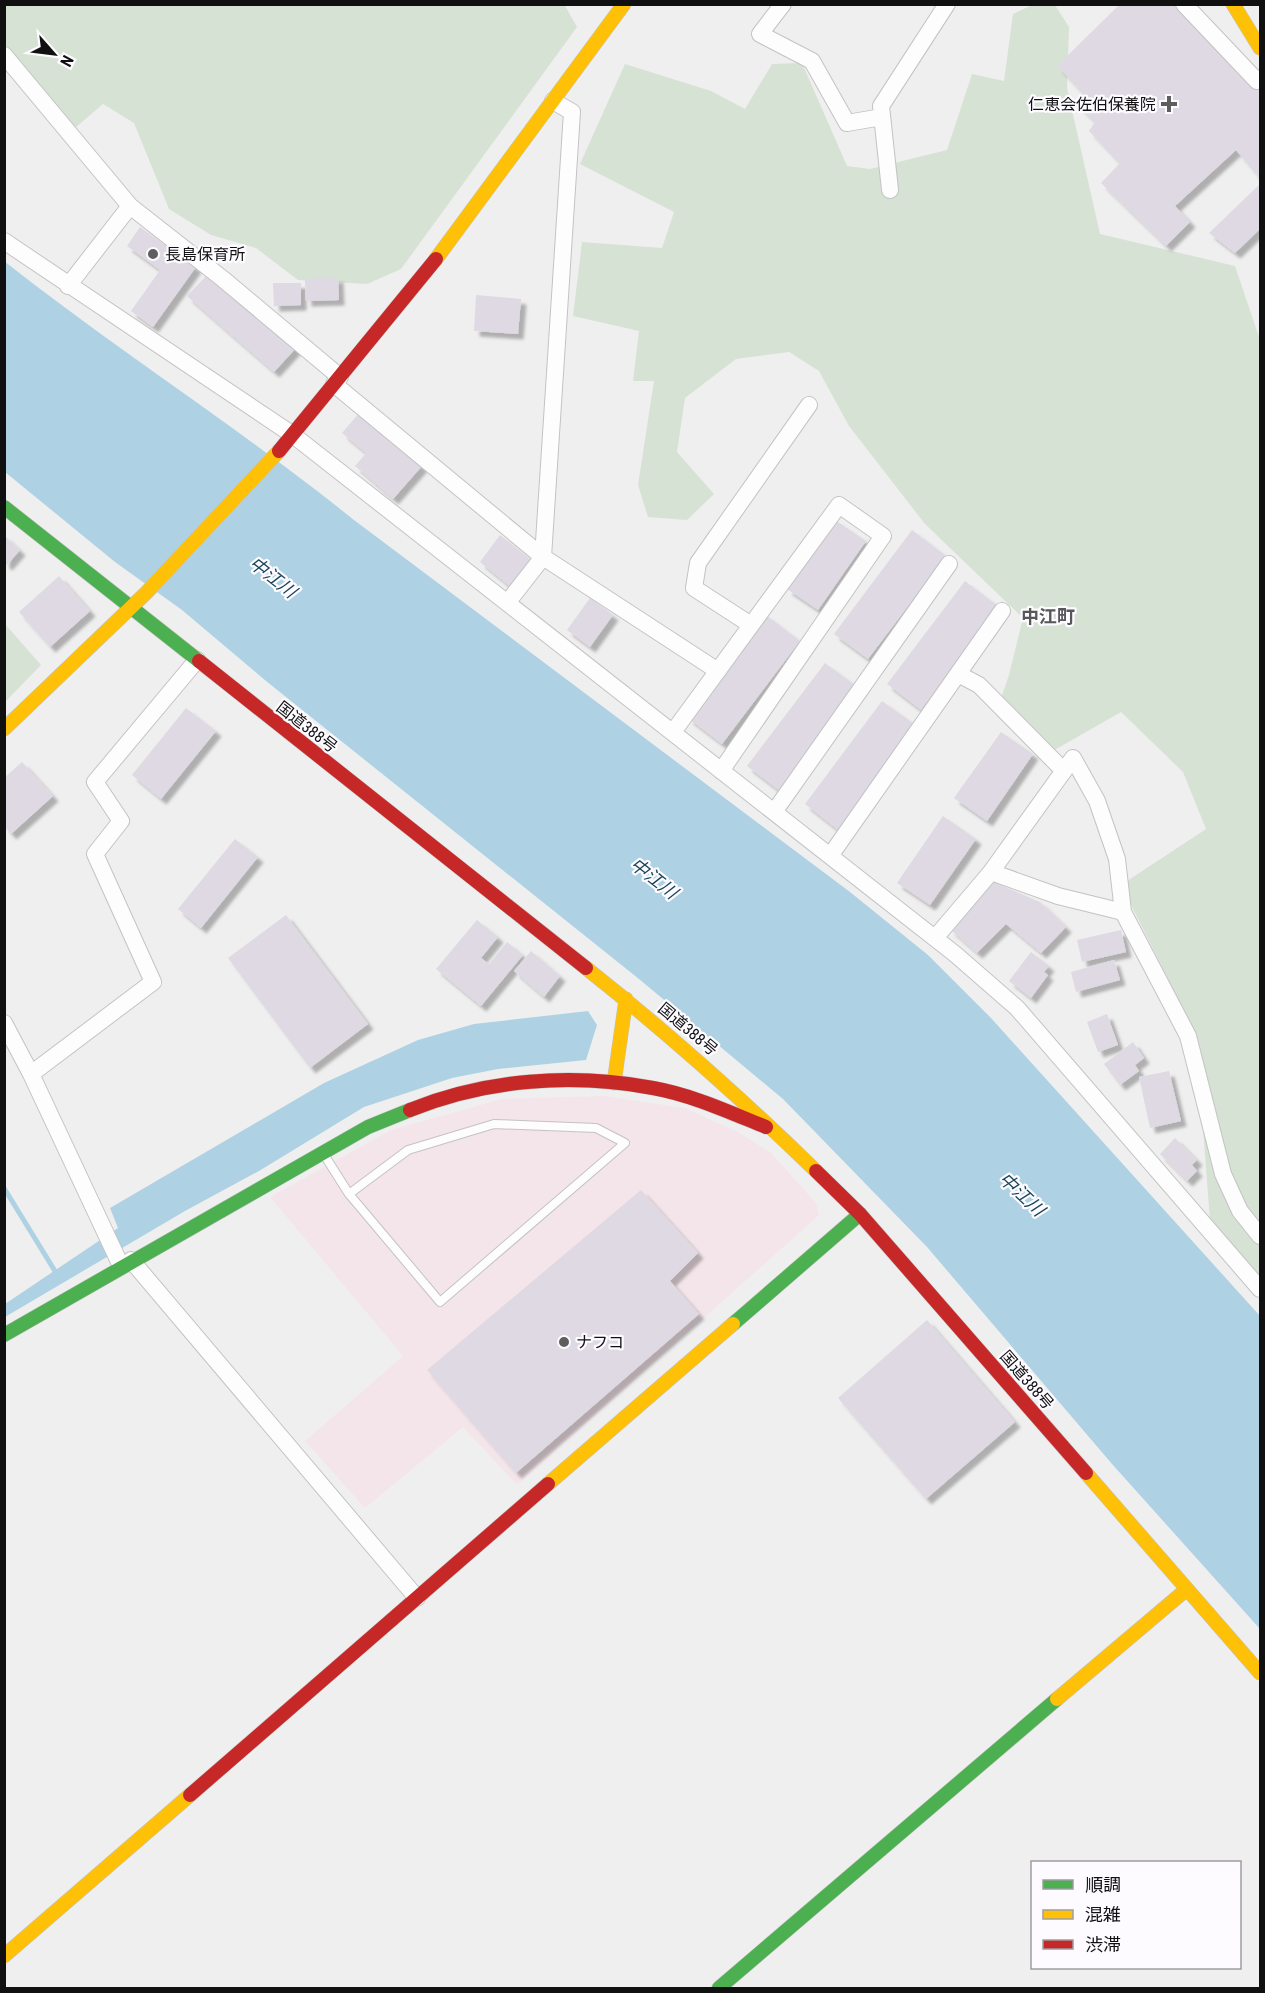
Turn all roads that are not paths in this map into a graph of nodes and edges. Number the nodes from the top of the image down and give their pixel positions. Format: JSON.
{"nodes":[{"id":1,"x":624,"y":4,"type":"edge"},
{"id":2,"x":783,"y":4,"type":"edge"},
{"id":3,"x":947,"y":4,"type":"edge"},
{"id":4,"x":1184,"y":4,"type":"edge"},
{"id":5,"x":1233,"y":4,"type":"edge"},
{"id":6,"x":1260,"y":48,"type":"edge"},
{"id":7,"x":4,"y":55,"type":"edge"},
{"id":8,"x":1260,"y":79,"type":"edge"},
{"id":9,"x":553,"y":101,"type":"junction"},
{"id":10,"x":882,"y":117,"type":"junction"},
{"id":11,"x":890,"y":190,"type":"dead end"},
{"id":12,"x":130,"y":206,"type":"junction"},
{"id":13,"x":4,"y":241,"type":"edge"},
{"id":14,"x":68,"y":286,"type":"junction"},
{"id":15,"x":337,"y":381,"type":"junction"},
{"id":16,"x":809,"y":405,"type":"dead end"},
{"id":17,"x":292,"y":435,"type":"junction"},
{"id":18,"x":4,"y":507,"type":"edge"},
{"id":19,"x":543,"y":557,"type":"junction"},
{"id":20,"x":949,"y":564,"type":"dead end"},
{"id":21,"x":507,"y":603,"type":"junction"},
{"id":22,"x":132,"y":609,"type":"junction"},
{"id":23,"x":1002,"y":611,"type":"dead end"},
{"id":24,"x":751,"y":625,"type":"junction"},
{"id":25,"x":197,"y":660,"type":"junction"},
{"id":26,"x":718,"y":670,"type":"junction"},
{"id":27,"x":958,"y":674,"type":"junction"},
{"id":28,"x":4,"y":729,"type":"edge"},
{"id":29,"x":673,"y":732,"type":"junction"},
{"id":30,"x":721,"y":771,"type":"junction"},
{"id":31,"x":1064,"y":771,"type":"junction"},
{"id":32,"x":774,"y":812,"type":"junction"},
{"id":33,"x":830,"y":856,"type":"junction"},
{"id":34,"x":991,"y":872,"type":"junction"},
{"id":35,"x":1123,"y":912,"type":"junction"},
{"id":36,"x":935,"y":938,"type":"junction"},
{"id":37,"x":626,"y":999,"type":"junction"},
{"id":38,"x":4,"y":1023,"type":"edge"},
{"id":39,"x":31,"y":1074,"type":"junction"},
{"id":40,"x":614,"y":1083,"type":"junction"},
{"id":41,"x":778,"y":1132,"type":"junction"},
{"id":42,"x":323,"y":1153,"type":"junction"},
{"id":43,"x":349,"y":1194,"type":"junction"},
{"id":44,"x":860,"y":1214,"type":"junction"},
{"id":45,"x":1260,"y":1236,"type":"edge"},
{"id":46,"x":122,"y":1260,"type":"junction"},
{"id":47,"x":1260,"y":1289,"type":"edge"},
{"id":48,"x":4,"y":1335,"type":"edge"},
{"id":49,"x":1187,"y":1589,"type":"junction"},
{"id":50,"x":417,"y":1598,"type":"junction"},
{"id":51,"x":1260,"y":1673,"type":"edge"},
{"id":52,"x":4,"y":1956,"type":"edge"},
{"id":53,"x":719,"y":1989,"type":"edge"}],
"edges":[{"from":1,"to":9,"type":"main road"},
{"from":2,"to":10,"type":"street"},
{"from":3,"to":10,"type":"street"},
{"from":4,"to":8,"type":"street"},
{"from":5,"to":6,"type":"main road"},
{"from":7,"to":12,"type":"street"},
{"from":9,"to":15,"type":"main road"},
{"from":9,"to":19,"type":"street"},
{"from":10,"to":11,"type":"street"},
{"from":12,"to":14,"type":"street"},
{"from":12,"to":15,"type":"street"},
{"from":13,"to":14,"type":"street"},
{"from":14,"to":17,"type":"street"},
{"from":15,"to":17,"type":"main road"},
{"from":15,"to":19,"type":"street"},
{"from":16,"to":24,"type":"street"},
{"from":17,"to":21,"type":"street"},
{"from":17,"to":22,"type":"main road"},
{"from":18,"to":22,"type":"main road","name":"国道388号"},
{"from":19,"to":21,"type":"street"},
{"from":19,"to":26,"type":"street"},
{"from":20,"to":32,"type":"street"},
{"from":21,"to":29,"type":"street"},
{"from":22,"to":25,"type":"main road","name":"国道388号"},
{"from":22,"to":28,"type":"main road"},
{"from":23,"to":27,"type":"street"},
{"from":24,"to":26,"type":"street"},
{"from":24,"to":30,"type":"street"},
{"from":25,"to":37,"type":"main road","name":"国道388号"},
{"from":25,"to":39,"type":"street"},
{"from":26,"to":29,"type":"street"},
{"from":27,"to":31,"type":"street"},
{"from":27,"to":33,"type":"street"},
{"from":29,"to":30,"type":"street"},
{"from":30,"to":32,"type":"street"},
{"from":31,"to":34,"type":"street"},
{"from":31,"to":35,"type":"street"},
{"from":32,"to":33,"type":"street"},
{"from":33,"to":36,"type":"street"},
{"from":34,"to":35,"type":"street"},
{"from":34,"to":36,"type":"street"},
{"from":35,"to":45,"type":"street"},
{"from":36,"to":47,"type":"street"},
{"from":37,"to":40,"type":"main road"},
{"from":37,"to":41,"type":"main road","name":"国道388号"},
{"from":38,"to":39,"type":"street"},
{"from":39,"to":46,"type":"street"},
{"from":40,"to":41,"type":"main road"},
{"from":40,"to":42,"type":"main road"},
{"from":41,"to":44,"type":"main road","name":"国道388号"},
{"from":42,"to":43,"type":"lane"},
{"from":42,"to":46,"type":"main road"},
{"from":43,"to":43,"type":"lane"},
{"from":44,"to":49,"type":"main road","name":"国道388号"},
{"from":44,"to":50,"type":"main road"},
{"from":46,"to":48,"type":"main road"},
{"from":46,"to":50,"type":"street"},
{"from":49,"to":51,"type":"main road","name":"国道388号"},
{"from":49,"to":53,"type":"main road"},
{"from":50,"to":52,"type":"main road"}]}
